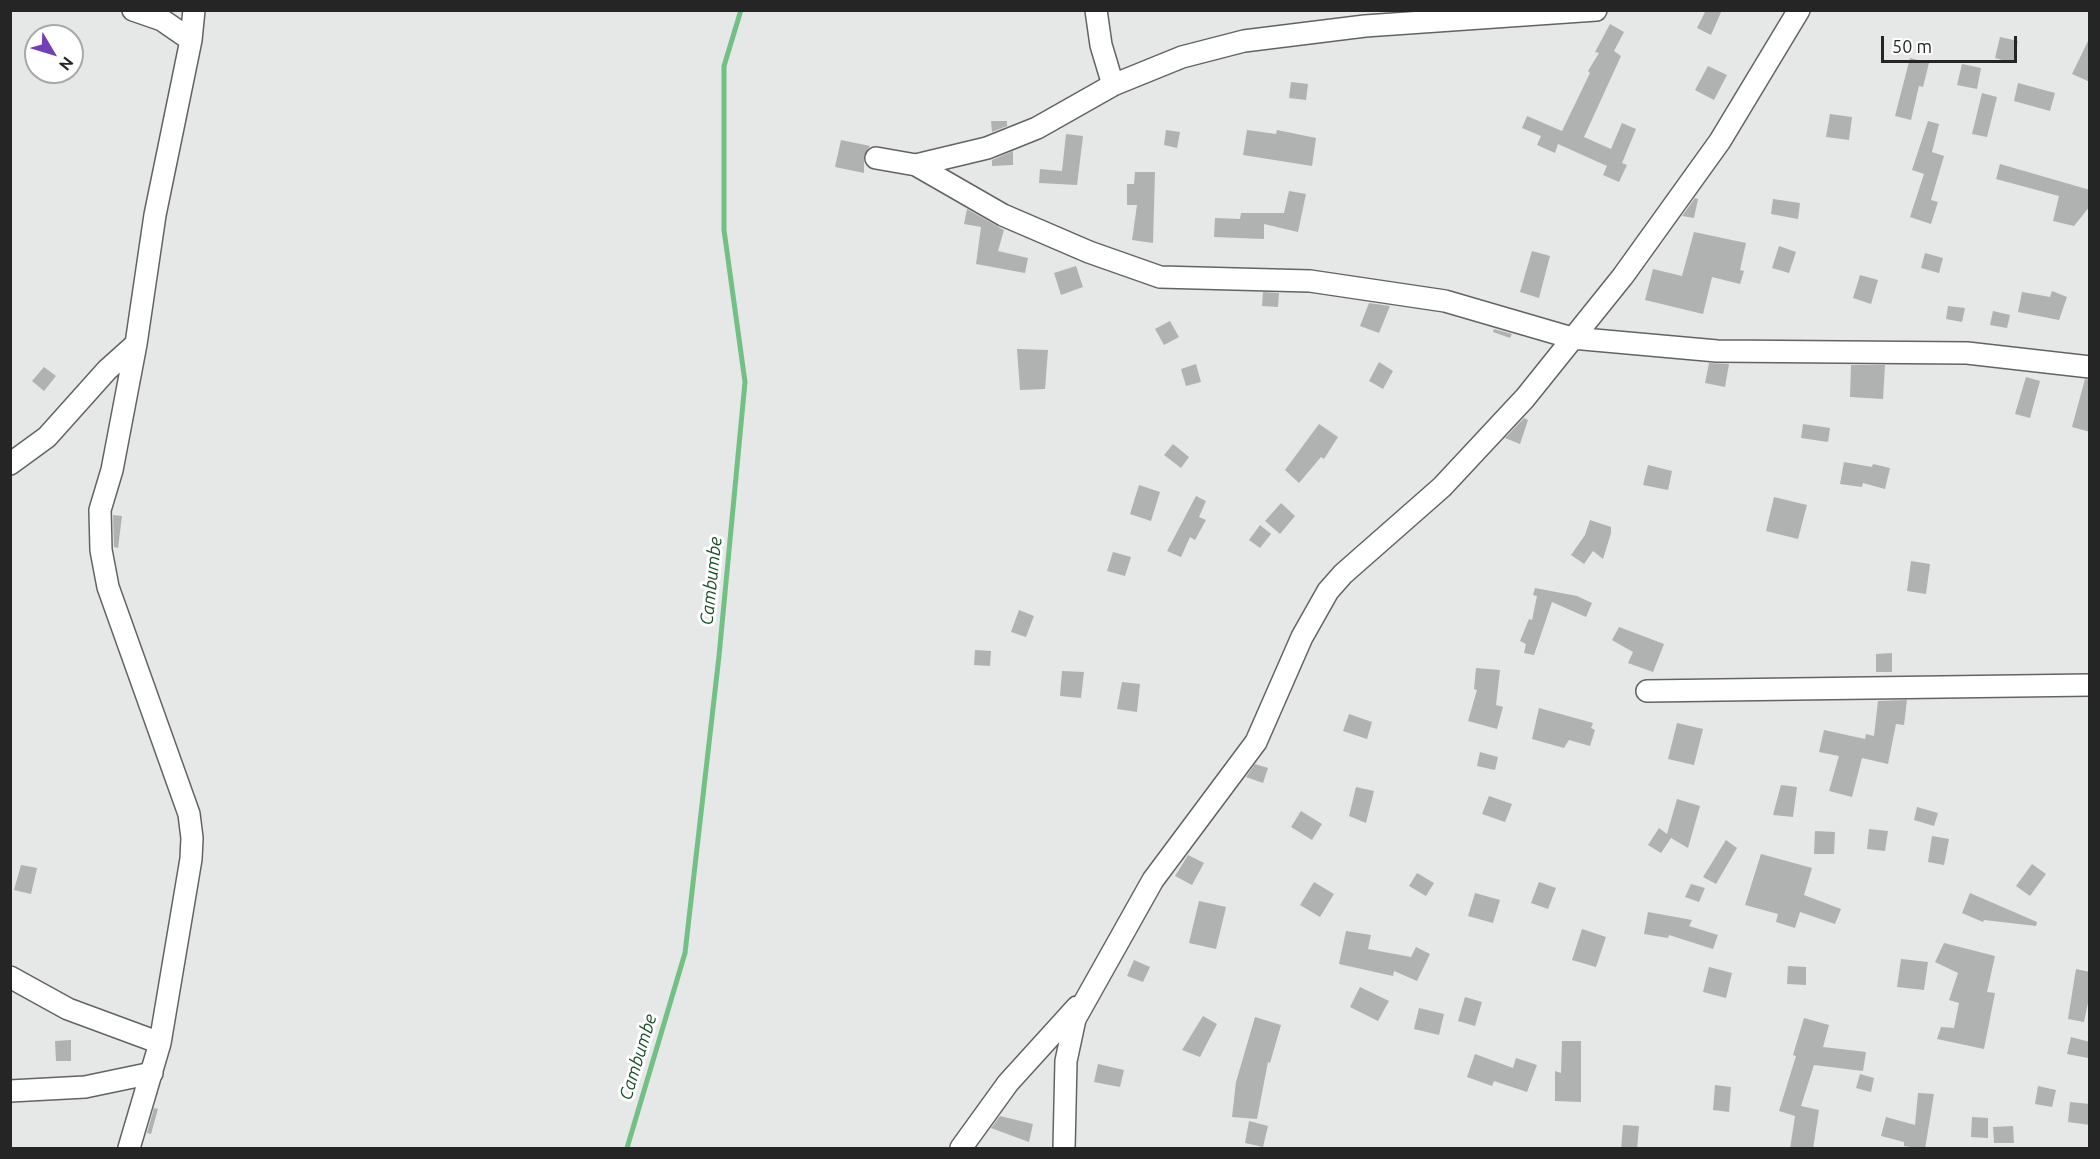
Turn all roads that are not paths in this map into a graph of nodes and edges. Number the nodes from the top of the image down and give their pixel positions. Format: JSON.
{"nodes":[{"id":1,"x":132,"y":10,"type":"edge"},
{"id":2,"x":194,"y":10,"type":"edge"},
{"id":3,"x":1096,"y":10,"type":"edge"},
{"id":4,"x":1596,"y":10,"type":"edge"},
{"id":5,"x":1798,"y":10,"type":"edge"},
{"id":6,"x":191,"y":40,"type":"junction"},
{"id":7,"x":1113,"y":85,"type":"junction"},
{"id":8,"x":876,"y":158,"type":"dead end"},
{"id":9,"x":916,"y":165,"type":"junction"},
{"id":10,"x":1572,"y":338,"type":"junction"},
{"id":11,"x":136,"y":344,"type":"junction"},
{"id":12,"x":2090,"y":367,"type":"edge"},
{"id":13,"x":10,"y":464,"type":"edge"},
{"id":14,"x":2090,"y":685,"type":"edge"},
{"id":15,"x":1647,"y":691,"type":"dead end"},
{"id":16,"x":10,"y":977,"type":"edge"},
{"id":17,"x":1088,"y":996,"type":"junction"},
{"id":18,"x":160,"y":1042,"type":"junction"},
{"id":19,"x":152,"y":1073,"type":"junction"},
{"id":20,"x":10,"y":1091,"type":"edge"},
{"id":21,"x":129,"y":1149,"type":"edge"},
{"id":22,"x":962,"y":1149,"type":"edge"},
{"id":23,"x":1064,"y":1149,"type":"edge"}],
"edges":[{"from":1,"to":6,"type":"street"},
{"from":2,"to":6,"type":"street"},
{"from":3,"to":7,"type":"street"},
{"from":4,"to":7,"type":"street"},
{"from":5,"to":10,"type":"street"},
{"from":6,"to":11,"type":"street"},
{"from":7,"to":9,"type":"street"},
{"from":8,"to":9,"type":"street"},
{"from":9,"to":10,"type":"street"},
{"from":10,"to":12,"type":"street"},
{"from":10,"to":17,"type":"street"},
{"from":11,"to":13,"type":"street"},
{"from":11,"to":18,"type":"street"},
{"from":14,"to":15,"type":"street"},
{"from":16,"to":18,"type":"street"},
{"from":17,"to":22,"type":"street"},
{"from":17,"to":23,"type":"street"},
{"from":18,"to":19,"type":"street"},
{"from":19,"to":20,"type":"street"},
{"from":19,"to":21,"type":"street"}]}
